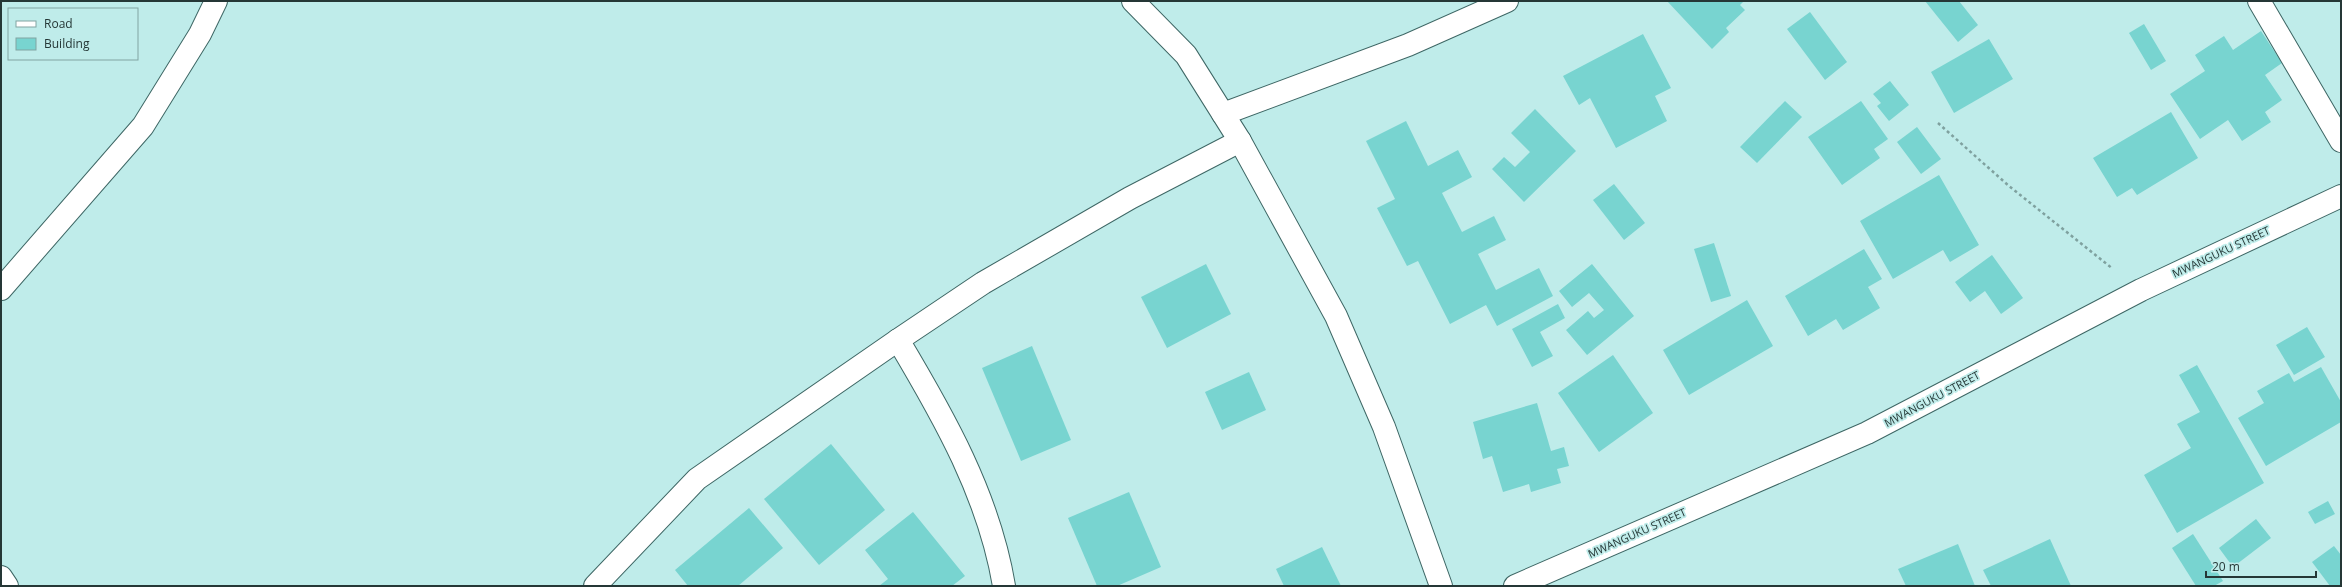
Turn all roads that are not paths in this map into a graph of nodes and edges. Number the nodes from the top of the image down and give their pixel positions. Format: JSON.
{"nodes":[{"id":1,"x":216,"y":1,"type":"edge"},
{"id":2,"x":1134,"y":1,"type":"edge"},
{"id":3,"x":1507,"y":1,"type":"edge"},
{"id":4,"x":2259,"y":1,"type":"edge"},
{"id":5,"x":1223,"y":114,"type":"junction"},
{"id":6,"x":1240,"y":141,"type":"junction"},
{"id":7,"x":2341,"y":141,"type":"edge"},
{"id":8,"x":2341,"y":196,"type":"edge"},
{"id":9,"x":1,"y":289,"type":"edge"},
{"id":10,"x":898,"y":340,"type":"junction"},
{"id":11,"x":1,"y":577,"type":"edge"},
{"id":12,"x":7,"y":586,"type":"edge"},
{"id":13,"x":595,"y":586,"type":"edge"},
{"id":14,"x":1004,"y":586,"type":"edge"},
{"id":15,"x":1441,"y":586,"type":"edge"},
{"id":16,"x":1515,"y":586,"type":"edge"}],
"edges":[{"from":1,"to":9,"type":"street"},
{"from":2,"to":5,"type":"street"},
{"from":3,"to":5,"type":"street"},
{"from":4,"to":7,"type":"street"},
{"from":5,"to":6,"type":"street"},
{"from":6,"to":10,"type":"street"},
{"from":6,"to":15,"type":"street"},
{"from":8,"to":16,"type":"street","name":"MWANGUKU STREET"},
{"from":10,"to":13,"type":"street"},
{"from":10,"to":14,"type":"street"},
{"from":11,"to":12,"type":"street"}]}
